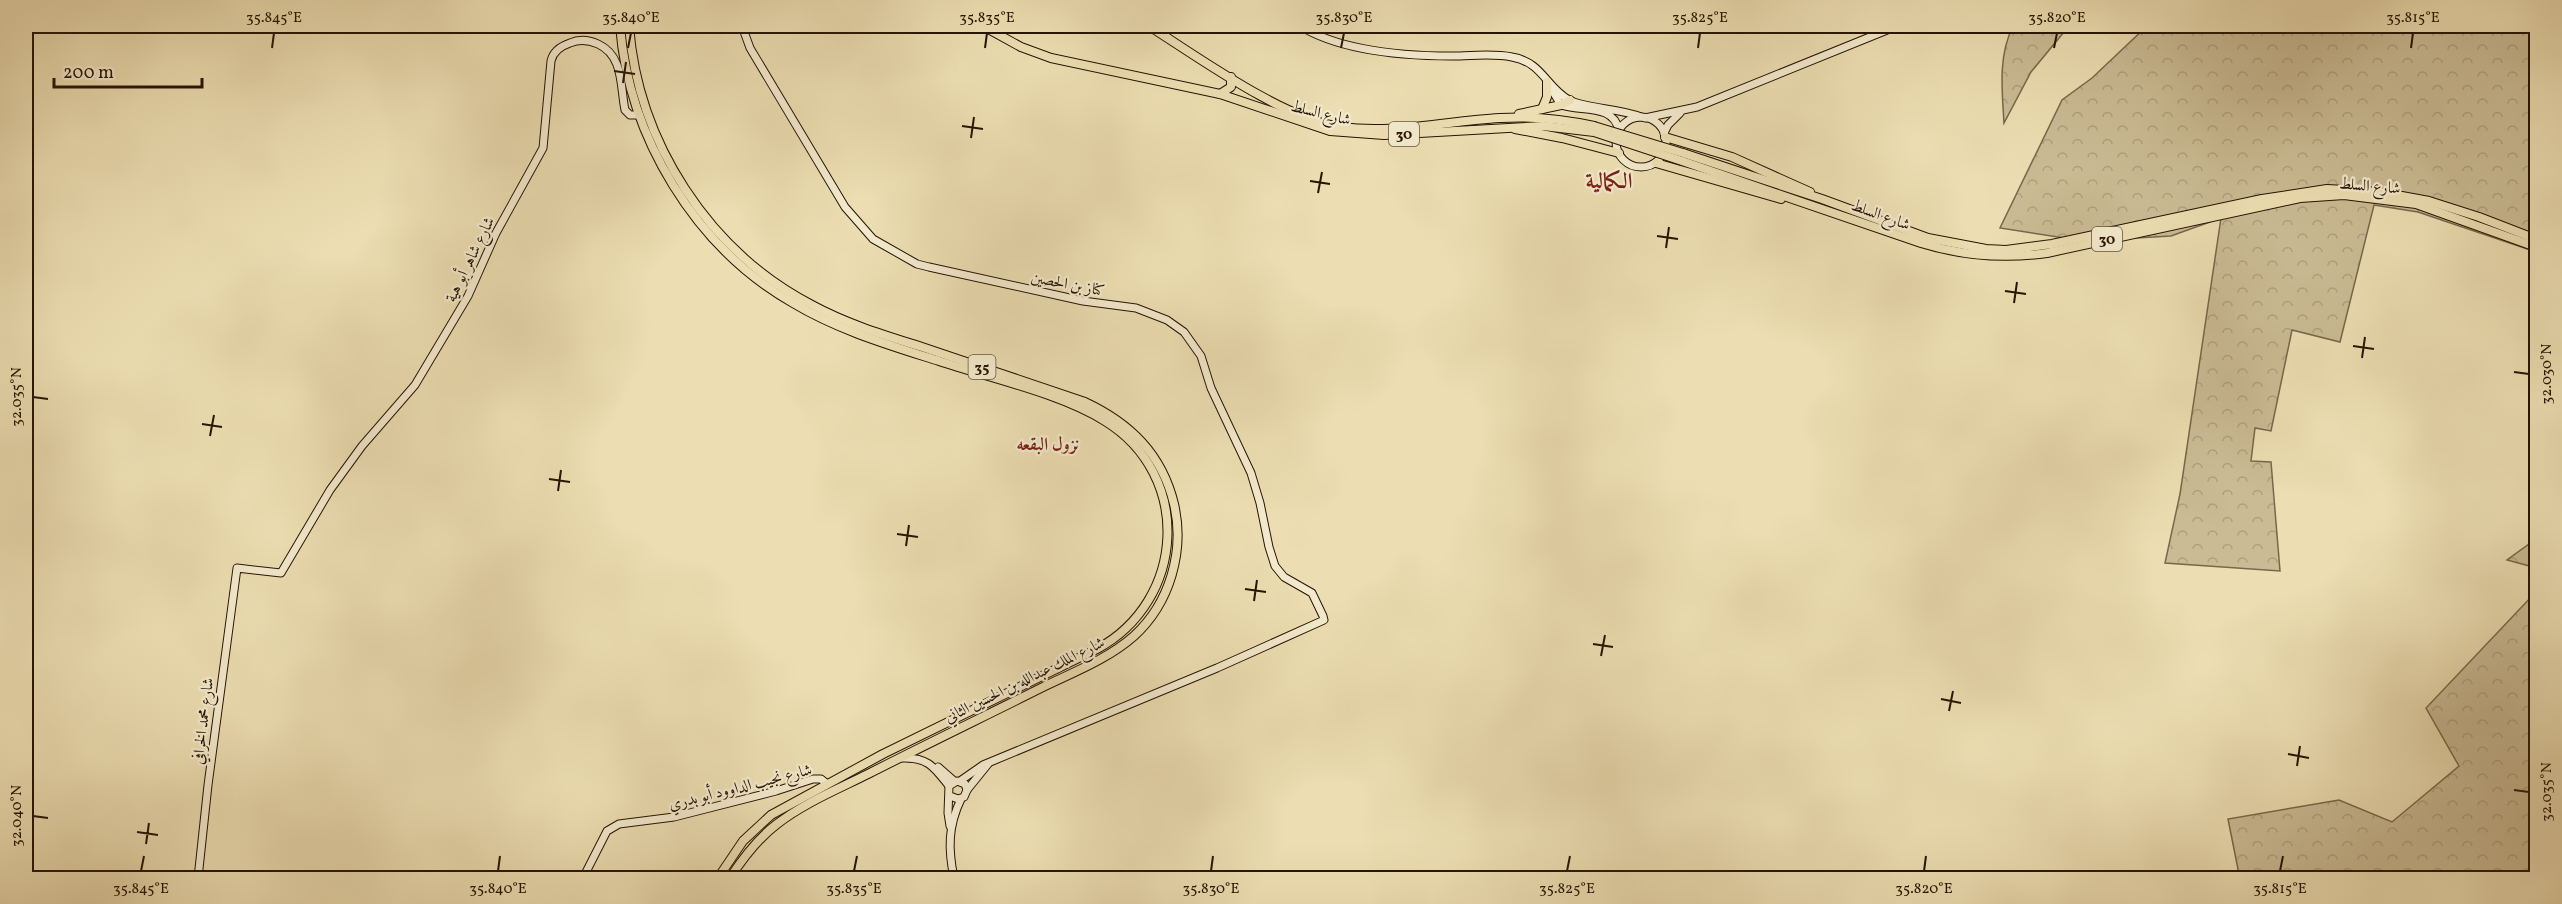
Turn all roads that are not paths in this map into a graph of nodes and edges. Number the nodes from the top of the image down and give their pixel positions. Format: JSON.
{"nodes":[{"id":1,"x":620,"y":26,"type":"edge"},
{"id":2,"x":629,"y":26,"type":"edge"},
{"id":3,"x":742,"y":26,"type":"edge"},
{"id":4,"x":983,"y":26,"type":"edge"},
{"id":5,"x":1149,"y":26,"type":"edge"},
{"id":6,"x":1300,"y":26,"type":"edge"},
{"id":7,"x":1897,"y":26,"type":"edge"},
{"id":8,"x":1231,"y":77,"type":"junction"},
{"id":9,"x":1546,"y":80,"type":"junction"},
{"id":10,"x":1220,"y":94,"type":"junction"},
{"id":11,"x":1570,"y":100,"type":"junction"},
{"id":12,"x":1561,"y":105,"type":"junction"},
{"id":13,"x":1542,"y":109,"type":"junction"},
{"id":14,"x":1685,"y":110,"type":"junction"},
{"id":15,"x":639,"y":116,"type":"junction"},
{"id":16,"x":1643,"y":117,"type":"junction"},
{"id":17,"x":1500,"y":118,"type":"junction"},
{"id":18,"x":1504,"y":127,"type":"junction"},
{"id":19,"x":1594,"y":129,"type":"junction"},
{"id":20,"x":1619,"y":131,"type":"junction"},
{"id":21,"x":1665,"y":135,"type":"junction"},
{"id":22,"x":1619,"y":153,"type":"junction"},
{"id":23,"x":1683,"y":157,"type":"junction"},
{"id":24,"x":1656,"y":162,"type":"junction"},
{"id":25,"x":1821,"y":199,"type":"junction"},
{"id":26,"x":1811,"y":204,"type":"junction"},
{"id":27,"x":2536,"y":239,"type":"edge"},
{"id":28,"x":2536,"y":247,"type":"edge"},
{"id":29,"x":237,"y":568,"type":"joint"},
{"id":30,"x":986,"y":709,"type":"junction"},
{"id":31,"x":932,"y":741,"type":"junction"},
{"id":32,"x":899,"y":758,"type":"junction"},
{"id":33,"x":988,"y":764,"type":"junction"},
{"id":34,"x":933,"y":765,"type":"junction"},
{"id":35,"x":826,"y":783,"type":"junction"},
{"id":36,"x":954,"y":783,"type":"junction"},
{"id":37,"x":967,"y":790,"type":"junction"},
{"id":38,"x":950,"y":796,"type":"junction"},
{"id":39,"x":961,"y":799,"type":"junction"},
{"id":40,"x":950,"y":826,"type":"junction"},
{"id":41,"x":198,"y":879,"type":"edge"},
{"id":42,"x":583,"y":879,"type":"edge"},
{"id":43,"x":718,"y":879,"type":"edge"},
{"id":44,"x":730,"y":879,"type":"edge"},
{"id":45,"x":954,"y":879,"type":"edge"}],
"edges":[{"from":1,"to":15,"type":"highway","name":"شارع الملك عبدالله بن الحسين الثاني","number":"35"},
{"from":2,"to":30,"type":"highway","name":"شارع الملك عبدالله بن الحسين الثاني","number":"35"},
{"from":3,"to":33,"type":"street","name":"كناز بن الحصين"},
{"from":4,"to":10,"type":"main road","number":"30"},
{"from":5,"to":8,"type":"main road","number":"30"},
{"from":6,"to":9,"type":"street"},
{"from":7,"to":14,"type":"street"},
{"from":8,"to":10,"type":"main road"},
{"from":8,"to":17,"type":"main road","name":"شارع السلط","number":"30"},
{"from":9,"to":11,"type":"street"},
{"from":9,"to":12,"type":"street"},
{"from":9,"to":13,"type":"main road"},
{"from":10,"to":18,"type":"main road","name":"شارع السلط","number":"30"},
{"from":11,"to":12,"type":"main road"},
{"from":11,"to":16,"type":"street"},
{"from":12,"to":13,"type":"main road"},
{"from":12,"to":20,"type":"street"},
{"from":13,"to":17,"type":"main road"},
{"from":14,"to":16,"type":"street"},
{"from":14,"to":21,"type":"street"},
{"from":15,"to":29,"type":"street","name":"شارع شاهر أبو هية"},
{"from":15,"to":30,"type":"highway","name":"شارع الملك عبدالله بن الحسين الثاني","number":"35"},
{"from":16,"to":20,"type":"street"},
{"from":16,"to":21,"type":"street"},
{"from":17,"to":19,"type":"main road","name":"شارع السلط","number":"30"},
{"from":18,"to":19,"type":"main road","name":"شارع السلط","number":"30"},
{"from":18,"to":22,"type":"main road"},
{"from":19,"to":23,"type":"main road","name":"شارع السلط","number":"30","bridge":true},
{"from":20,"to":22,"type":"street"},
{"from":21,"to":24,"type":"street"},
{"from":21,"to":25,"type":"main road"},
{"from":22,"to":24,"type":"street"},
{"from":23,"to":25,"type":"main road","name":"شارع السلط","number":"30"},
{"from":23,"to":26,"type":"main road","name":"شارع السلط","number":"30"},
{"from":24,"to":26,"type":"main road"},
{"from":25,"to":27,"type":"main road","name":"شارع السلط","number":"30"},
{"from":26,"to":28,"type":"main road","name":"شارع السلط","number":"30"},
{"from":29,"to":41,"type":"street","name":"شارع محمد الخرافي"},
{"from":30,"to":31,"type":"highway","name":"شارع الملك عبدالله بن الحسين الثاني","number":"35"},
{"from":30,"to":35,"type":"highway","name":"شارع الملك عبدالله بن الحسين الثاني","number":"35"},
{"from":31,"to":32,"type":"highway","name":"شارع الملك عبدالله بن الحسين الثاني","number":"35"},
{"from":31,"to":34,"type":"street"},
{"from":32,"to":34,"type":"street"},
{"from":32,"to":44,"type":"highway","name":"شارع الملك عبدالله بن الحسين الثاني","number":"35"},
{"from":33,"to":36,"type":"street"},
{"from":33,"to":37,"type":"street"},
{"from":34,"to":36,"type":"street"},
{"from":35,"to":42,"type":"street","name":"شارع نجيب الداوود أبو بدري"},
{"from":35,"to":43,"type":"highway","name":"شارع الملك عبدالله بن الحسين الثاني","number":"35"},
{"from":36,"to":37,"type":"street"},
{"from":36,"to":38,"type":"street"},
{"from":37,"to":39,"type":"street"},
{"from":38,"to":39,"type":"street"},
{"from":38,"to":40,"type":"street"},
{"from":39,"to":40,"type":"street"},
{"from":40,"to":45,"type":"street"}]}
